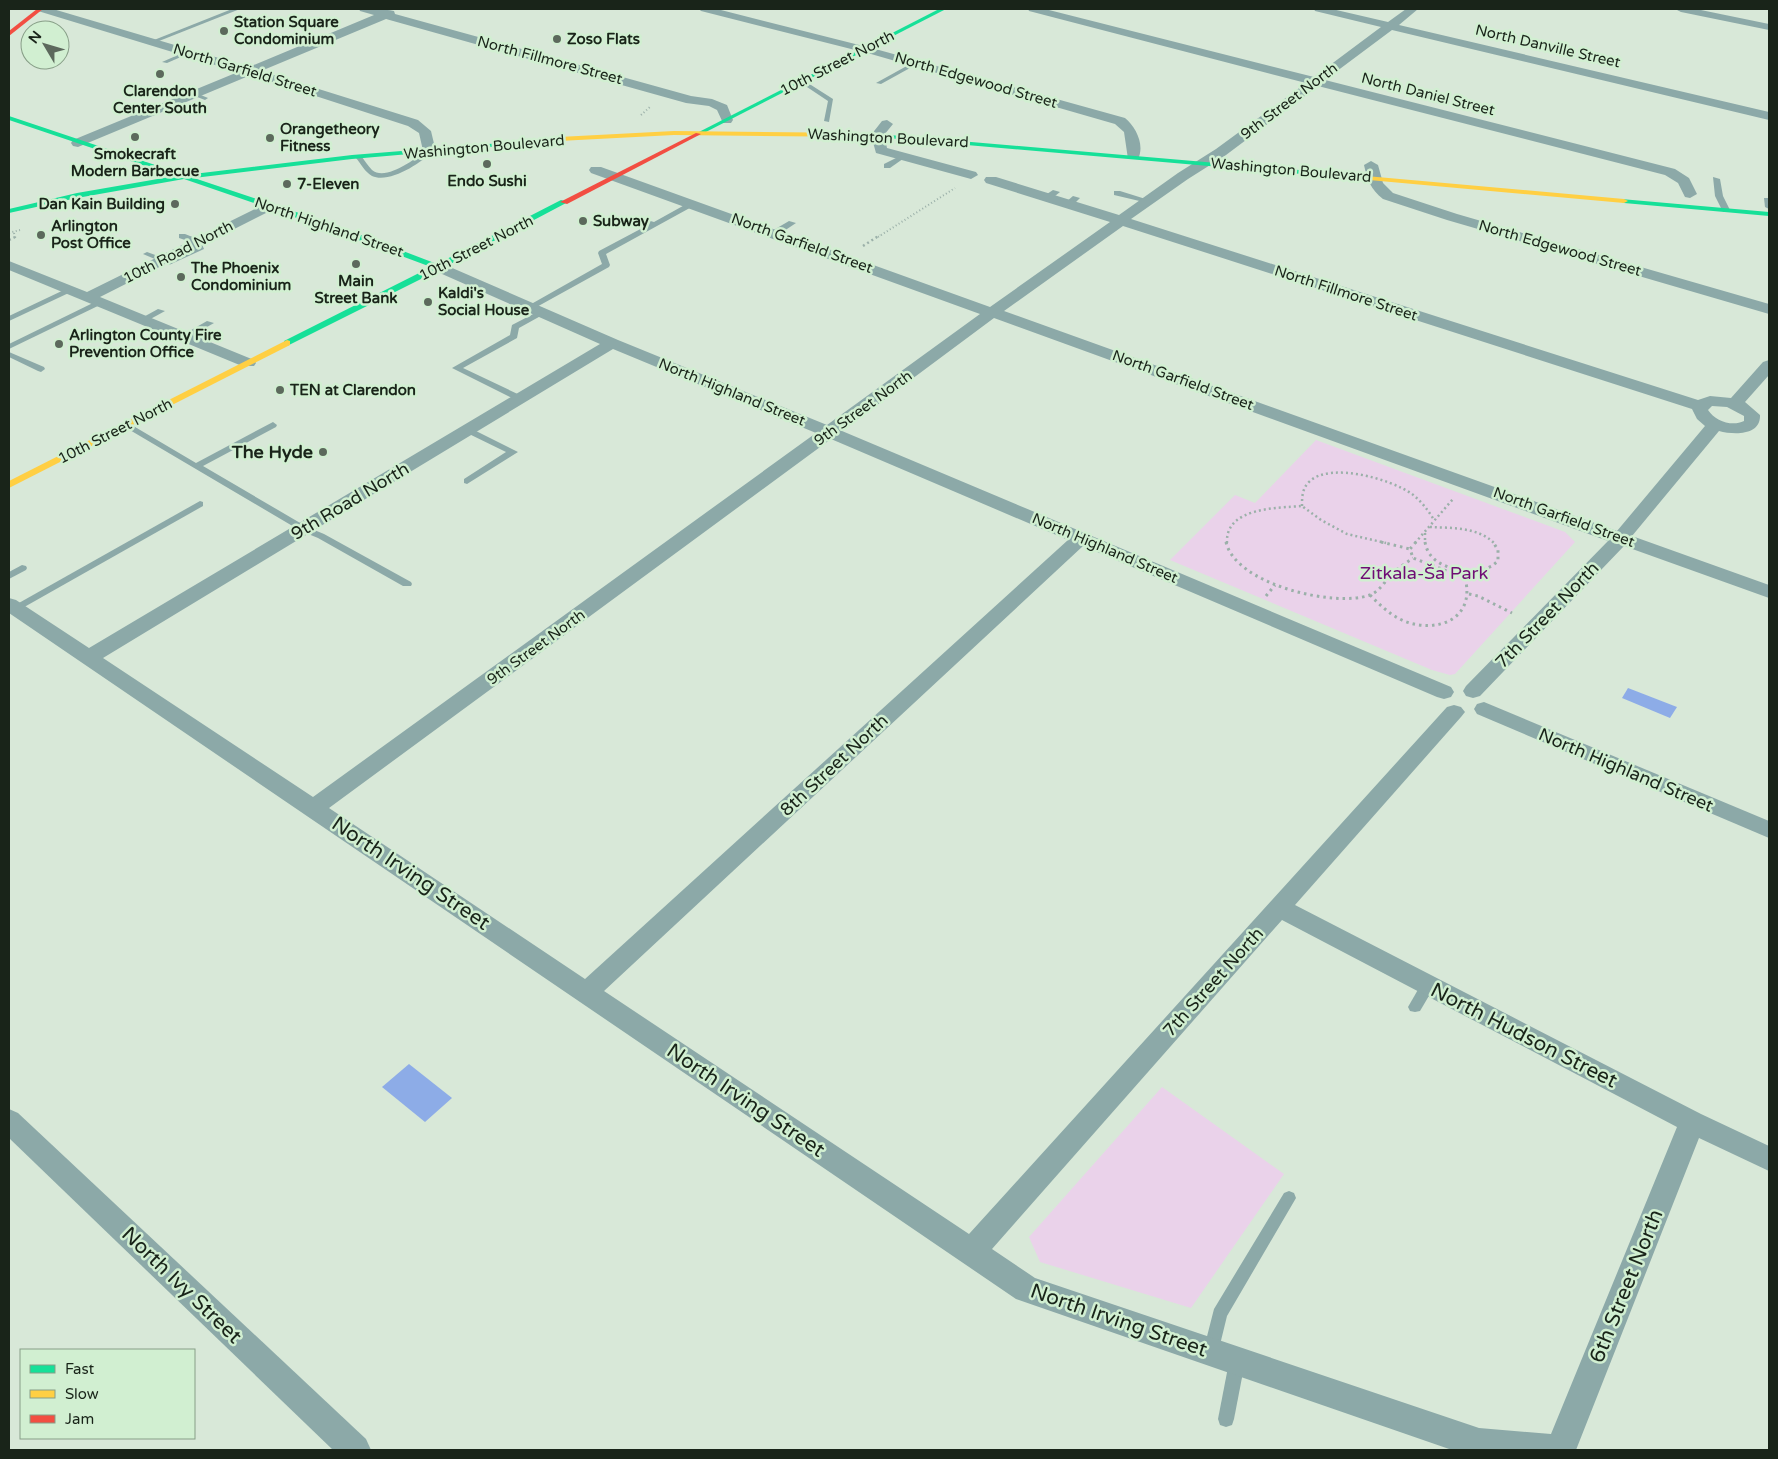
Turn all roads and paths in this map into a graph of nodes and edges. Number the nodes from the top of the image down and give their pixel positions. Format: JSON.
{"nodes":[{"id":1,"x":41,"y":9,"type":"edge"},
{"id":2,"x":237,"y":9,"type":"edge"},
{"id":3,"x":364,"y":9,"type":"edge"},
{"id":4,"x":400,"y":9,"type":"edge"},
{"id":5,"x":705,"y":9,"type":"edge"},
{"id":6,"x":921,"y":9,"type":"edge"},
{"id":7,"x":943,"y":9,"type":"edge"},
{"id":8,"x":1033,"y":9,"type":"edge"},
{"id":9,"x":1319,"y":9,"type":"edge"},
{"id":10,"x":1413,"y":9,"type":"edge"},
{"id":11,"x":1681,"y":9,"type":"edge"},
{"id":12,"x":385,"y":15,"type":"junction"},
{"id":13,"x":1390,"y":26,"type":"junction"},
{"id":14,"x":1769,"y":27,"type":"edge"},
{"id":15,"x":9,"y":34,"type":"edge"},
{"id":16,"x":152,"y":42,"type":"junction"},
{"id":17,"x":849,"y":45,"type":"junction"},
{"id":18,"x":863,"y":49,"type":"junction"},
{"id":19,"x":188,"y":53,"type":"junction"},
{"id":20,"x":165,"y":62,"type":"dead end"},
{"id":21,"x":916,"y":63,"type":"junction"},
{"id":22,"x":249,"y":71,"type":"junction"},
{"id":23,"x":798,"y":82,"type":"junction"},
{"id":24,"x":1316,"y":82,"type":"junction"},
{"id":25,"x":879,"y":83,"type":"dead end"},
{"id":26,"x":725,"y":114,"type":"junction"},
{"id":27,"x":1769,"y":116,"type":"edge"},
{"id":28,"x":9,"y":118,"type":"edge"},
{"id":29,"x":750,"y":120,"type":"dead end"},
{"id":30,"x":685,"y":121,"type":"dead end"},
{"id":31,"x":822,"y":121,"type":"joint"},
{"id":32,"x":843,"y":122,"type":"dead end"},
{"id":33,"x":868,"y":123,"type":"dead end"},
{"id":34,"x":891,"y":125,"type":"joint"},
{"id":35,"x":702,"y":132,"type":"junction"},
{"id":36,"x":675,"y":133,"type":"junction"},
{"id":37,"x":877,"y":136,"type":"junction"},
{"id":38,"x":78,"y":143,"type":"junction"},
{"id":39,"x":428,"y":146,"type":"junction"},
{"id":40,"x":1134,"y":146,"type":"junction"},
{"id":41,"x":645,"y":147,"type":"dead end"},
{"id":42,"x":1216,"y":154,"type":"junction"},
{"id":43,"x":904,"y":156,"type":"junction"},
{"id":44,"x":244,"y":158,"type":"dead end"},
{"id":45,"x":360,"y":158,"type":"junction"},
{"id":46,"x":612,"y":162,"type":"dead end"},
{"id":47,"x":177,"y":164,"type":"dead end"},
{"id":48,"x":1122,"y":164,"type":"dead end"},
{"id":49,"x":887,"y":166,"type":"dead end"},
{"id":50,"x":150,"y":167,"type":"junction"},
{"id":51,"x":1371,"y":168,"type":"junction"},
{"id":52,"x":133,"y":170,"type":"dead end"},
{"id":53,"x":596,"y":170,"type":"junction"},
{"id":54,"x":584,"y":176,"type":"dead end"},
{"id":55,"x":617,"y":176,"type":"junction"},
{"id":56,"x":180,"y":177,"type":"junction"},
{"id":57,"x":1716,"y":178,"type":"dead end"},
{"id":58,"x":966,"y":179,"type":"joint"},
{"id":59,"x":991,"y":180,"type":"dead end"},
{"id":60,"x":1117,"y":192,"type":"dead end"},
{"id":61,"x":1704,"y":195,"type":"junction"},
{"id":62,"x":1148,"y":201,"type":"junction"},
{"id":63,"x":693,"y":204,"type":"junction"},
{"id":64,"x":269,"y":206,"type":"junction"},
{"id":65,"x":1726,"y":210,"type":"junction"},
{"id":66,"x":9,"y":211,"type":"edge"},
{"id":67,"x":1769,"y":214,"type":"edge"},
{"id":68,"x":639,"y":219,"type":"dead end"},
{"id":69,"x":1121,"y":221,"type":"junction"},
{"id":70,"x":792,"y":223,"type":"dead end"},
{"id":71,"x":654,"y":225,"type":"junction"},
{"id":72,"x":9,"y":233,"type":"edge"},
{"id":73,"x":775,"y":233,"type":"junction"},
{"id":74,"x":182,"y":236,"type":"dead end"},
{"id":75,"x":198,"y":237,"type":"junction"},
{"id":76,"x":9,"y":240,"type":"edge"},
{"id":77,"x":858,"y":249,"type":"dead end"},
{"id":78,"x":147,"y":254,"type":"dead end"},
{"id":79,"x":162,"y":260,"type":"junction"},
{"id":80,"x":420,"y":260,"type":"junction"},
{"id":81,"x":436,"y":260,"type":"junction"},
{"id":82,"x":9,"y":266,"type":"edge"},
{"id":83,"x":403,"y":268,"type":"dead end"},
{"id":84,"x":69,"y":291,"type":"junction"},
{"id":85,"x":93,"y":301,"type":"junction"},
{"id":86,"x":1769,"y":308,"type":"edge"},
{"id":87,"x":536,"y":310,"type":"junction"},
{"id":88,"x":161,"y":311,"type":"dead end"},
{"id":89,"x":993,"y":312,"type":"junction"},
{"id":90,"x":9,"y":319,"type":"edge"},
{"id":91,"x":142,"y":320,"type":"junction"},
{"id":92,"x":210,"y":323,"type":"dead end"},
{"id":93,"x":183,"y":337,"type":"junction"},
{"id":94,"x":612,"y":343,"type":"junction"},
{"id":95,"x":9,"y":347,"type":"edge"},
{"id":96,"x":249,"y":347,"type":"dead end"},
{"id":97,"x":9,"y":354,"type":"edge"},
{"id":98,"x":232,"y":356,"type":"junction"},
{"id":99,"x":248,"y":363,"type":"junction"},
{"id":100,"x":216,"y":364,"type":"dead end"},
{"id":101,"x":1769,"y":365,"type":"edge"},
{"id":102,"x":41,"y":369,"type":"dead end"},
{"id":103,"x":522,"y":399,"type":"junction"},
{"id":104,"x":1735,"y":404,"type":"junction"},
{"id":105,"x":1701,"y":406,"type":"junction"},
{"id":106,"x":1752,"y":422,"type":"junction"},
{"id":107,"x":1716,"y":424,"type":"junction"},
{"id":108,"x":273,"y":425,"type":"dead end"},
{"id":109,"x":127,"y":426,"type":"junction"},
{"id":110,"x":1769,"y":428,"type":"edge"},
{"id":111,"x":468,"y":430,"type":"junction"},
{"id":112,"x":830,"y":432,"type":"junction"},
{"id":113,"x":198,"y":466,"type":"junction"},
{"id":114,"x":467,"y":481,"type":"dead end"},
{"id":115,"x":9,"y":486,"type":"edge"},
{"id":116,"x":1458,"y":493,"type":"dead end"},
{"id":117,"x":200,"y":504,"type":"dead end"},
{"id":118,"x":1302,"y":506,"type":"junction"},
{"id":119,"x":1434,"y":520,"type":"junction"},
{"id":120,"x":1430,"y":527,"type":"junction"},
{"id":121,"x":304,"y":529,"type":"junction"},
{"id":122,"x":1425,"y":532,"type":"junction"},
{"id":123,"x":1081,"y":538,"type":"junction"},
{"id":124,"x":1621,"y":538,"type":"junction"},
{"id":125,"x":1410,"y":549,"type":"junction"},
{"id":126,"x":1413,"y":558,"type":"junction"},
{"id":127,"x":22,"y":568,"type":"dead end"},
{"id":128,"x":1475,"y":573,"type":"junction"},
{"id":129,"x":9,"y":576,"type":"edge"},
{"id":130,"x":1465,"y":578,"type":"junction"},
{"id":131,"x":407,"y":584,"type":"dead end"},
{"id":132,"x":1275,"y":585,"type":"junction"},
{"id":133,"x":1769,"y":592,"type":"edge"},
{"id":134,"x":1469,"y":594,"type":"junction"},
{"id":135,"x":1370,"y":595,"type":"junction"},
{"id":136,"x":1263,"y":599,"type":"dead end"},
{"id":137,"x":12,"y":606,"type":"edge"},
{"id":138,"x":1512,"y":612,"type":"dead end"},
{"id":139,"x":88,"y":658,"type":"junction"},
{"id":140,"x":1479,"y":700,"type":"junction"},
{"id":141,"x":1449,"y":702,"type":"junction"},
{"id":142,"x":314,"y":808,"type":"junction"},
{"id":143,"x":1769,"y":830,"type":"edge"},
{"id":144,"x":1279,"y":908,"type":"junction"},
{"id":145,"x":1428,"y":985,"type":"junction"},
{"id":146,"x":587,"y":992,"type":"junction"},
{"id":147,"x":1415,"y":1007,"type":"dead end"},
{"id":148,"x":1692,"y":1122,"type":"junction"},
{"id":149,"x":13,"y":1131,"type":"edge"},
{"id":150,"x":1769,"y":1160,"type":"edge"},
{"id":151,"x":1289,"y":1198,"type":"dead end"},
{"id":152,"x":971,"y":1252,"type":"junction"},
{"id":153,"x":1211,"y":1352,"type":"junction"},
{"id":154,"x":1237,"y":1362,"type":"junction"},
{"id":155,"x":1226,"y":1419,"type":"dead end"},
{"id":156,"x":355,"y":1450,"type":"edge"},
{"id":157,"x":1551,"y":1450,"type":"edge"},
{"id":158,"x":1560,"y":1450,"type":"edge"}],
"edges":[{"from":1,"to":15,"type":"main road"},
{"from":1,"to":16,"type":"street","name":"North Garfield Street"},
{"from":2,"to":16,"type":"lane"},
{"from":3,"to":12,"type":"street","name":"North Fillmore Street"},
{"from":4,"to":12,"type":"street"},
{"from":5,"to":17,"type":"street","name":"North Edgewood Street"},
{"from":6,"to":17,"type":"main road","name":"10th Street North"},
{"from":7,"to":18,"type":"main road","name":"10th Street North"},
{"from":8,"to":24,"type":"street","name":"North Daniel Street"},
{"from":9,"to":13,"type":"street","name":"North Danville Street"},
{"from":10,"to":13,"type":"street","name":"9th Street North"},
{"from":11,"to":14,"type":"street"},
{"from":12,"to":22,"type":"street"},
{"from":12,"to":26,"type":"street","name":"North Fillmore Street"},
{"from":13,"to":24,"type":"street","name":"9th Street North"},
{"from":13,"to":27,"type":"street","name":"North Danville Street"},
{"from":16,"to":19,"type":"street","name":"North Garfield Street"},
{"from":17,"to":18,"type":"street","name":"North Edgewood Street"},
{"from":17,"to":26,"type":"main road","name":"10th Street North"},
{"from":18,"to":21,"type":"street","name":"North Edgewood Street"},
{"from":18,"to":23,"type":"main road","name":"10th Street North"},
{"from":19,"to":20,"type":"lane"},
{"from":19,"to":22,"type":"street","name":"North Garfield Street"},
{"from":21,"to":25,"type":"lane"},
{"from":21,"to":40,"type":"street","name":"North Edgewood Street"},
{"from":22,"to":38,"type":"street"},
{"from":22,"to":39,"type":"street","name":"North Garfield Street"},
{"from":23,"to":26,"type":"main road","name":"10th Street North"},
{"from":23,"to":31,"type":"lane"},
{"from":24,"to":42,"type":"street","name":"9th Street North"},
{"from":24,"to":61,"type":"street","name":"North Daniel Street"},
{"from":26,"to":29,"type":"main road"},
{"from":26,"to":35,"type":"main road","name":"10th Street North"},
{"from":26,"to":36,"type":"main road"},
{"from":28,"to":38,"type":"main road","name":"North Highland Street"},
{"from":30,"to":39,"type":"main road","name":"Washington Boulevard"},
{"from":31,"to":32,"type":"main road","name":"Washington Boulevard"},
{"from":33,"to":34,"type":"main road","name":"Washington Boulevard"},
{"from":34,"to":37,"type":"street"},
{"from":35,"to":36,"type":"main road","name":"Washington Boulevard"},
{"from":35,"to":37,"type":"main road","name":"Washington Boulevard"},
{"from":35,"to":55,"type":"main road","name":"10th Street North"},
{"from":36,"to":39,"type":"main road","name":"Washington Boulevard"},
{"from":36,"to":41,"type":"main road"},
{"from":37,"to":40,"type":"main road","name":"Washington Boulevard"},
{"from":37,"to":43,"type":"street"},
{"from":38,"to":50,"type":"main road","name":"North Highland Street"},
{"from":39,"to":44,"type":"main road","name":"Washington Boulevard"},
{"from":39,"to":45,"type":"main road","name":"Washington Boulevard"},
{"from":39,"to":45,"type":"lane"},
{"from":40,"to":42,"type":"main road","name":"Washington Boulevard"},
{"from":40,"to":48,"type":"lane"},
{"from":42,"to":51,"type":"main road","name":"Washington Boulevard"},
{"from":42,"to":62,"type":"street","name":"9th Street North"},
{"from":43,"to":49,"type":"lane"},
{"from":43,"to":58,"type":"street"},
{"from":45,"to":56,"type":"main road","name":"Washington Boulevard"},
{"from":46,"to":53,"type":"main road"},
{"from":47,"to":50,"type":"main road"},
{"from":50,"to":52,"type":"main road"},
{"from":50,"to":56,"type":"main road","name":"North Highland Street"},
{"from":51,"to":65,"type":"main road","name":"Washington Boulevard"},
{"from":51,"to":86,"type":"street","name":"North Edgewood Street"},
{"from":53,"to":54,"type":"main road"},
{"from":53,"to":55,"type":"street","name":"North Garfield Street"},
{"from":55,"to":63,"type":"street","name":"North Garfield Street"},
{"from":55,"to":81,"type":"main road","name":"10th Street North"},
{"from":56,"to":64,"type":"main road","name":"North Highland Street"},
{"from":56,"to":66,"type":"main road","name":"Washington Boulevard"},
{"from":57,"to":61,"type":"lane"},
{"from":58,"to":77,"type":"path"},
{"from":59,"to":69,"type":"street","name":"North Fillmore Street"},
{"from":60,"to":62,"type":"lane"},
{"from":61,"to":65,"type":"lane"},
{"from":62,"to":69,"type":"street","name":"9th Street North"},
{"from":63,"to":71,"type":"lane"},
{"from":63,"to":73,"type":"street","name":"North Garfield Street"},
{"from":64,"to":75,"type":"street","name":"10th Road North"},
{"from":64,"to":80,"type":"main road","name":"North Highland Street"},
{"from":65,"to":67,"type":"main road","name":"Washington Boulevard"},
{"from":68,"to":71,"type":"lane"},
{"from":69,"to":89,"type":"street","name":"9th Street North"},
{"from":69,"to":105,"type":"street","name":"North Fillmore Street"},
{"from":70,"to":73,"type":"lane"},
{"from":71,"to":87,"type":"lane"},
{"from":72,"to":76,"type":"path"},
{"from":73,"to":89,"type":"street","name":"North Garfield Street"},
{"from":74,"to":75,"type":"lane"},
{"from":75,"to":79,"type":"street","name":"10th Road North"},
{"from":78,"to":79,"type":"lane"},
{"from":79,"to":85,"type":"street","name":"10th Road North"},
{"from":80,"to":81,"type":"main road","name":"10th Street North"},
{"from":80,"to":83,"type":"main road","name":"10th Street North"},
{"from":81,"to":87,"type":"street","name":"North Highland Street"},
{"from":81,"to":99,"type":"main road","name":"10th Street North"},
{"from":82,"to":84,"type":"street"},
{"from":84,"to":85,"type":"street"},
{"from":84,"to":90,"type":"lane"},
{"from":85,"to":91,"type":"street"},
{"from":85,"to":95,"type":"lane"},
{"from":87,"to":94,"type":"street","name":"North Highland Street"},
{"from":87,"to":103,"type":"lane"},
{"from":88,"to":91,"type":"lane"},
{"from":89,"to":112,"type":"street","name":"9th Street North"},
{"from":89,"to":124,"type":"street","name":"North Garfield Street"},
{"from":91,"to":93,"type":"street"},
{"from":92,"to":93,"type":"lane"},
{"from":93,"to":98,"type":"street"},
{"from":94,"to":103,"type":"street","name":"9th Road North"},
{"from":94,"to":112,"type":"street","name":"North Highland Street"},
{"from":96,"to":98,"type":"main road"},
{"from":97,"to":102,"type":"lane"},
{"from":98,"to":99,"type":"street"},
{"from":98,"to":100,"type":"main road"},
{"from":99,"to":109,"type":"main road","name":"10th Street North"},
{"from":101,"to":104,"type":"street"},
{"from":103,"to":111,"type":"street","name":"9th Road North"},
{"from":104,"to":105,"type":"street"},
{"from":104,"to":106,"type":"street"},
{"from":105,"to":107,"type":"street"},
{"from":106,"to":107,"type":"street"},
{"from":106,"to":110,"type":"street"},
{"from":107,"to":124,"type":"street","name":"7th Street North"},
{"from":108,"to":113,"type":"lane"},
{"from":109,"to":113,"type":"lane"},
{"from":109,"to":115,"type":"main road","name":"10th Street North"},
{"from":111,"to":114,"type":"lane"},
{"from":111,"to":121,"type":"street","name":"9th Road North"},
{"from":112,"to":123,"type":"street","name":"North Highland Street"},
{"from":112,"to":142,"type":"street","name":"9th Street North"},
{"from":113,"to":121,"type":"lane"},
{"from":116,"to":119,"type":"path"},
{"from":117,"to":137,"type":"lane"},
{"from":118,"to":119,"type":"path"},
{"from":118,"to":125,"type":"path"},
{"from":118,"to":132,"type":"path"},
{"from":119,"to":120,"type":"path"},
{"from":120,"to":122,"type":"path"},
{"from":120,"to":128,"type":"path"},
{"from":121,"to":131,"type":"lane"},
{"from":121,"to":139,"type":"street","name":"9th Road North"},
{"from":122,"to":125,"type":"path"},
{"from":122,"to":128,"type":"path"},
{"from":123,"to":141,"type":"street","name":"North Highland Street"},
{"from":123,"to":146,"type":"street","name":"8th Street North"},
{"from":124,"to":133,"type":"street","name":"North Garfield Street"},
{"from":124,"to":140,"type":"street","name":"7th Street North"},
{"from":125,"to":126,"type":"path"},
{"from":126,"to":130,"type":"path"},
{"from":126,"to":135,"type":"path"},
{"from":127,"to":129,"type":"lane"},
{"from":128,"to":130,"type":"path"},
{"from":130,"to":134,"type":"path"},
{"from":132,"to":135,"type":"path"},
{"from":132,"to":136,"type":"path"},
{"from":134,"to":135,"type":"path"},
{"from":134,"to":138,"type":"path"},
{"from":137,"to":139,"type":"street","name":"North Irving Street"},
{"from":139,"to":142,"type":"street","name":"North Irving Street"},
{"from":140,"to":141,"type":"street","name":"North Highland Street"},
{"from":140,"to":143,"type":"street","name":"North Highland Street"},
{"from":141,"to":144,"type":"street","name":"7th Street North"},
{"from":142,"to":146,"type":"street","name":"North Irving Street"},
{"from":144,"to":145,"type":"street","name":"North Hudson Street"},
{"from":144,"to":152,"type":"street","name":"7th Street North"},
{"from":145,"to":147,"type":"lane"},
{"from":145,"to":148,"type":"street","name":"North Hudson Street"},
{"from":146,"to":152,"type":"street","name":"North Irving Street"},
{"from":148,"to":150,"type":"street","name":"North Hudson Street"},
{"from":148,"to":158,"type":"street","name":"6th Street North"},
{"from":149,"to":156,"type":"street","name":"North Ivy Street"},
{"from":151,"to":153,"type":"lane"},
{"from":152,"to":153,"type":"street","name":"North Irving Street"},
{"from":153,"to":154,"type":"street","name":"North Irving Street"},
{"from":154,"to":155,"type":"lane"},
{"from":154,"to":157,"type":"street","name":"North Irving Street"}]}
